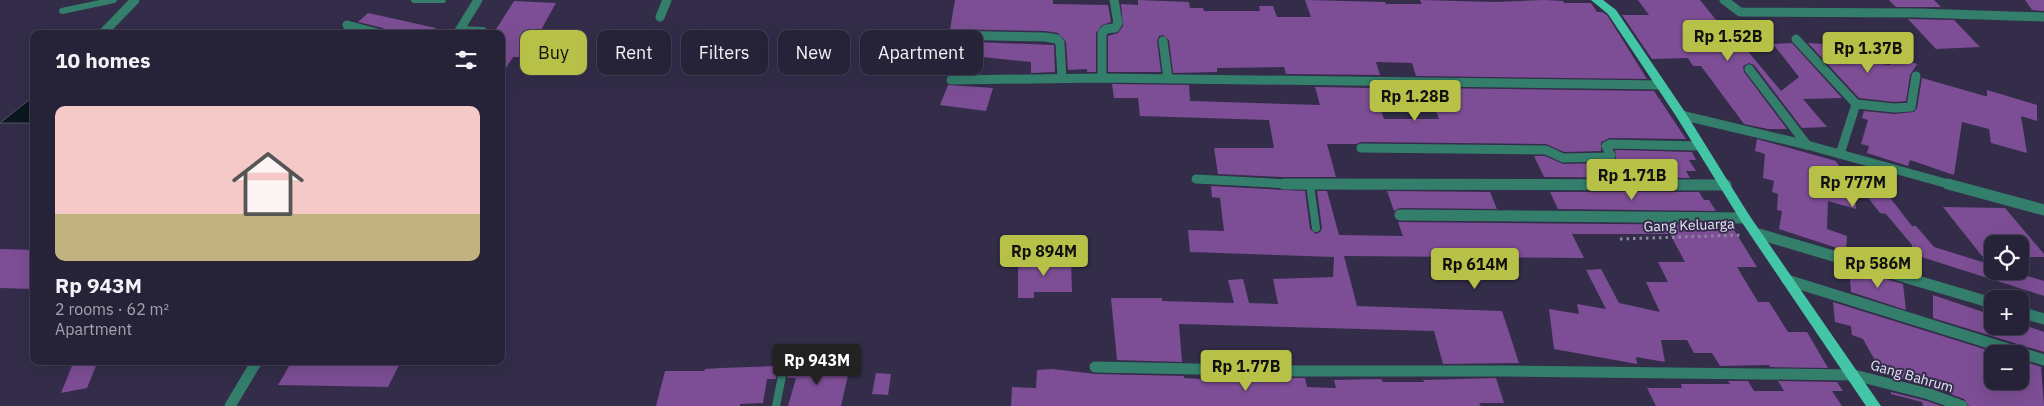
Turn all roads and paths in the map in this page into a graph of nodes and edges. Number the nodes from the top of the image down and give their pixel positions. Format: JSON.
{"nodes":[{"id":1,"x":114,"y":0,"type":"edge"},
{"id":2,"x":135,"y":0,"type":"edge"},
{"id":3,"x":414,"y":0,"type":"edge"},
{"id":4,"x":443,"y":0,"type":"edge"},
{"id":5,"x":478,"y":0,"type":"edge"},
{"id":6,"x":667,"y":0,"type":"edge"},
{"id":7,"x":1114,"y":0,"type":"edge"},
{"id":8,"x":1596,"y":0,"type":"edge"},
{"id":9,"x":1724,"y":0,"type":"edge"},
{"id":10,"x":1611,"y":6,"type":"edge"},
{"id":11,"x":62,"y":11,"type":"dead end"},
{"id":12,"x":660,"y":17,"type":"dead end"},
{"id":13,"x":2044,"y":17,"type":"edge"},
{"id":14,"x":347,"y":25,"type":"dead end"},
{"id":15,"x":106,"y":30,"type":"edge"},
{"id":16,"x":366,"y":30,"type":"edge"},
{"id":17,"x":459,"y":30,"type":"edge"},
{"id":18,"x":983,"y":36,"type":"edge"},
{"id":19,"x":1796,"y":39,"type":"dead end"},
{"id":20,"x":1164,"y":41,"type":"dead end"},
{"id":21,"x":1748,"y":69,"type":"dead end"},
{"id":22,"x":1916,"y":76,"type":"dead end"},
{"id":23,"x":1062,"y":78,"type":"junction"},
{"id":24,"x":1102,"y":78,"type":"junction"},
{"id":25,"x":1168,"y":79,"type":"junction"},
{"id":26,"x":951,"y":80,"type":"dead end"},
{"id":27,"x":1661,"y":84,"type":"junction"},
{"id":28,"x":1856,"y":104,"type":"junction"},
{"id":29,"x":1681,"y":114,"type":"junction"},
{"id":30,"x":1807,"y":145,"type":"junction"},
{"id":31,"x":1699,"y":146,"type":"junction"},
{"id":32,"x":1361,"y":148,"type":"dead end"},
{"id":33,"x":1840,"y":154,"type":"junction"},
{"id":34,"x":1196,"y":179,"type":"dead end"},
{"id":35,"x":1310,"y":185,"type":"junction"},
{"id":36,"x":1726,"y":185,"type":"junction"},
{"id":37,"x":2044,"y":210,"type":"edge"},
{"id":38,"x":1400,"y":215,"type":"dead end"},
{"id":39,"x":1745,"y":218,"type":"junction"},
{"id":40,"x":1316,"y":228,"type":"dead end"},
{"id":41,"x":1759,"y":234,"type":"junction"},
{"id":42,"x":1620,"y":239,"type":"dead end"},
{"id":43,"x":1788,"y":280,"type":"junction"},
{"id":44,"x":1984,"y":301,"type":"edge"},
{"id":45,"x":2029,"y":315,"type":"edge"},
{"id":46,"x":2044,"y":319,"type":"edge"},
{"id":47,"x":786,"y":356,"type":"dead end"},
{"id":48,"x":2044,"y":360,"type":"edge"},
{"id":49,"x":255,"y":365,"type":"edge"},
{"id":50,"x":1095,"y":367,"type":"dead end"},
{"id":51,"x":1854,"y":375,"type":"junction"},
{"id":52,"x":230,"y":406,"type":"edge"},
{"id":53,"x":776,"y":406,"type":"edge"},
{"id":54,"x":1874,"y":406,"type":"edge"},
{"id":55,"x":1962,"y":406,"type":"edge"}],
"edges":[{"from":1,"to":11,"type":"lane"},
{"from":2,"to":15,"type":"street"},
{"from":3,"to":4,"type":"lane"},
{"from":5,"to":17,"type":"street"},
{"from":6,"to":12,"type":"street"},
{"from":7,"to":24,"type":"street"},
{"from":8,"to":10,"type":"main road"},
{"from":9,"to":13,"type":"street"},
{"from":10,"to":27,"type":"main road"},
{"from":14,"to":16,"type":"street"},
{"from":18,"to":23,"type":"street"},
{"from":19,"to":28,"type":"street"},
{"from":20,"to":25,"type":"street"},
{"from":21,"to":30,"type":"street"},
{"from":22,"to":28,"type":"street"},
{"from":23,"to":24,"type":"street"},
{"from":23,"to":26,"type":"street"},
{"from":24,"to":25,"type":"street"},
{"from":25,"to":27,"type":"street"},
{"from":27,"to":29,"type":"main road"},
{"from":28,"to":33,"type":"street"},
{"from":29,"to":30,"type":"street"},
{"from":29,"to":31,"type":"main road"},
{"from":30,"to":33,"type":"street"},
{"from":31,"to":32,"type":"street"},
{"from":31,"to":36,"type":"main road"},
{"from":33,"to":37,"type":"street"},
{"from":34,"to":35,"type":"street"},
{"from":35,"to":36,"type":"street"},
{"from":35,"to":40,"type":"lane"},
{"from":36,"to":39,"type":"main road"},
{"from":38,"to":39,"type":"street"},
{"from":39,"to":41,"type":"main road"},
{"from":41,"to":42,"type":"path","name":"Gang Keluarga"},
{"from":41,"to":43,"type":"main road"},
{"from":41,"to":44,"type":"street"},
{"from":43,"to":48,"type":"street"},
{"from":43,"to":51,"type":"main road"},
{"from":45,"to":46,"type":"street"},
{"from":47,"to":53,"type":"lane"},
{"from":49,"to":52,"type":"street"},
{"from":50,"to":51,"type":"street","name":"Gang Bahrum"},
{"from":51,"to":54,"type":"main road"},
{"from":51,"to":55,"type":"street","name":"Gang Bahrum"}]}
